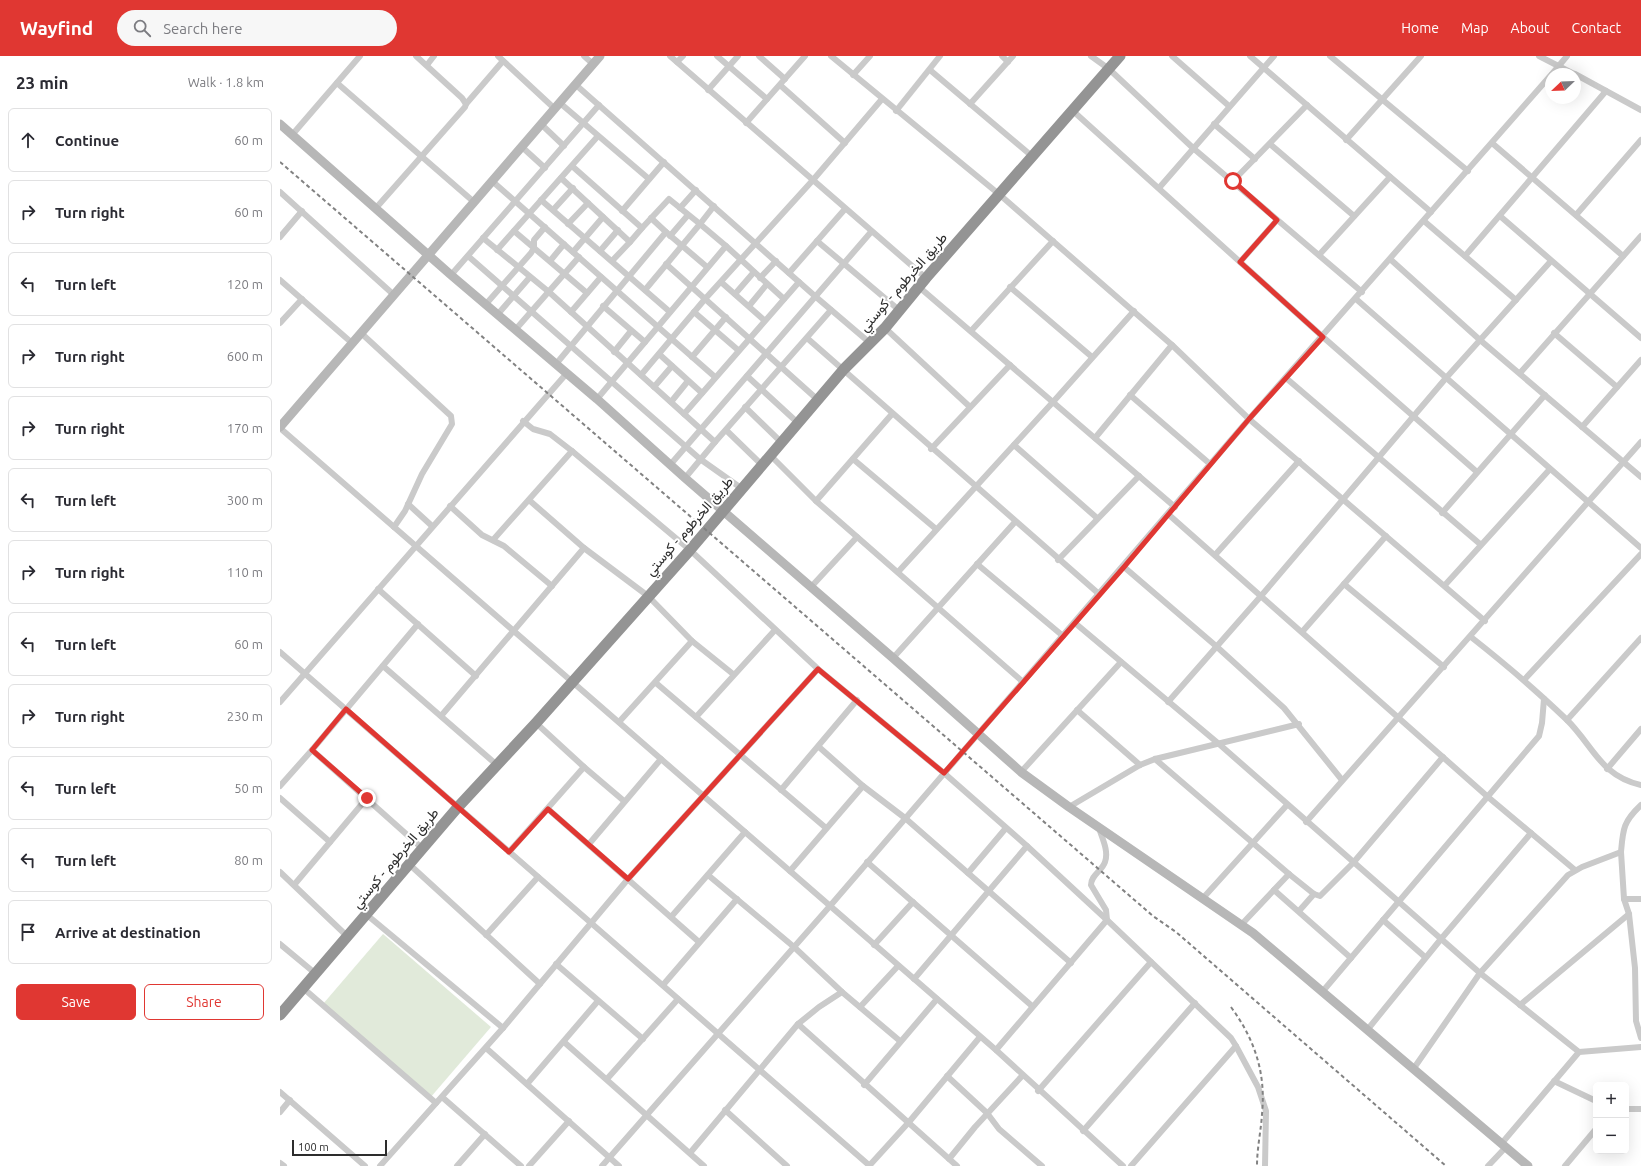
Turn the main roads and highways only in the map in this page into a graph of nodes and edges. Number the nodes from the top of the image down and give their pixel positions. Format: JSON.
{"nodes":[{"id":1,"x":1120,"y":56,"type":"edge"},
{"id":2,"x":280,"y":1015,"type":"edge"}],
"edges":[{"from":1,"to":2,"type":"highway","name":"طريق الخرطوم - كوستي"}]}
